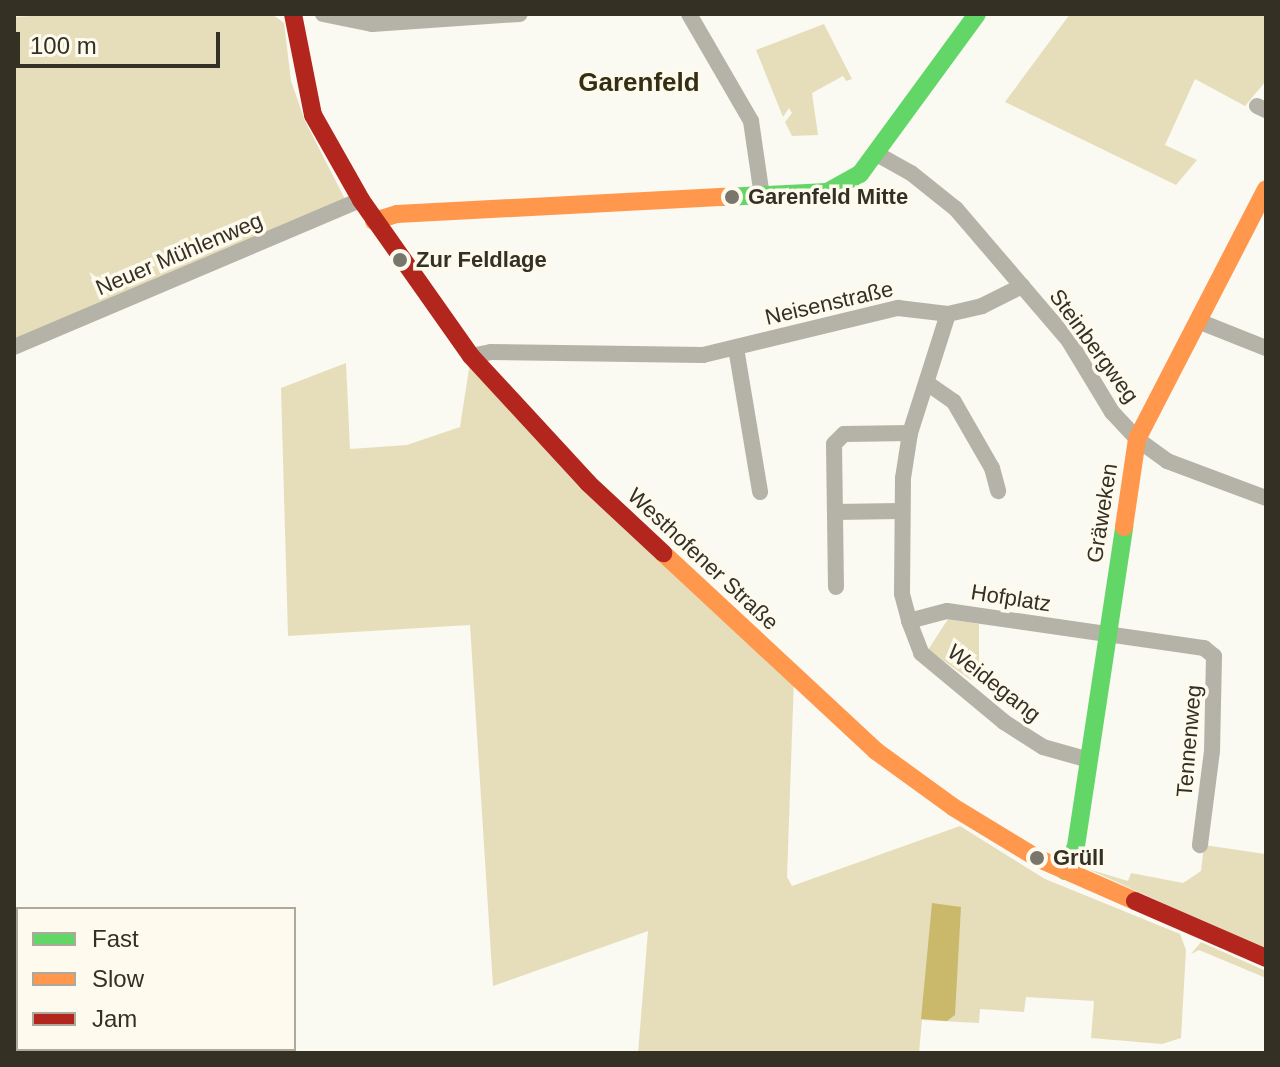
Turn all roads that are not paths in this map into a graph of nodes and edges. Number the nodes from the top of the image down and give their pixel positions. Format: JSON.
{"nodes":[{"id":1,"x":294,"y":14,"type":"edge"},
{"id":2,"x":323,"y":14,"type":"edge"},
{"id":3,"x":520,"y":14,"type":"edge"},
{"id":4,"x":689,"y":14,"type":"edge"},
{"id":5,"x":977,"y":14,"type":"edge"},
{"id":6,"x":875,"y":153,"type":"junction"},
{"id":7,"x":1266,"y":189,"type":"edge"},
{"id":8,"x":762,"y":196,"type":"junction"},
{"id":9,"x":361,"y":200,"type":"junction"},
{"id":10,"x":374,"y":221,"type":"junction"},
{"id":11,"x":1022,"y":286,"type":"junction"},
{"id":12,"x":948,"y":314,"type":"junction"},
{"id":13,"x":1198,"y":321,"type":"junction"},
{"id":14,"x":14,"y":347,"type":"edge"},
{"id":15,"x":736,"y":348,"type":"junction"},
{"id":16,"x":1266,"y":348,"type":"edge"},
{"id":17,"x":471,"y":356,"type":"junction"},
{"id":18,"x":927,"y":383,"type":"junction"},
{"id":19,"x":910,"y":433,"type":"junction"},
{"id":20,"x":1137,"y":439,"type":"junction"},
{"id":21,"x":998,"y":491,"type":"dead end"},
{"id":22,"x":760,"y":492,"type":"dead end"},
{"id":23,"x":1266,"y":498,"type":"edge"},
{"id":24,"x":900,"y":511,"type":"junction"},
{"id":25,"x":835,"y":512,"type":"junction"},
{"id":26,"x":836,"y":587,"type":"dead end"},
{"id":27,"x":909,"y":621,"type":"junction"},
{"id":28,"x":1107,"y":635,"type":"junction"},
{"id":29,"x":1089,"y":760,"type":"junction"},
{"id":30,"x":1200,"y":845,"type":"dead end"},
{"id":31,"x":1065,"y":871,"type":"junction"},
{"id":32,"x":1266,"y":958,"type":"edge"}],
"edges":[{"from":1,"to":9,"type":"street","name":"Westhofener Straße"},
{"from":2,"to":3,"type":"street"},
{"from":4,"to":8,"type":"street"},
{"from":5,"to":6,"type":"street"},
{"from":6,"to":8,"type":"street"},
{"from":6,"to":11,"type":"street","name":"Steinbergweg"},
{"from":7,"to":13,"type":"street","name":"Gräweken"},
{"from":8,"to":10,"type":"street"},
{"from":9,"to":10,"type":"street","name":"Westhofener Straße"},
{"from":9,"to":14,"type":"street","name":"Neuer Mühlenweg"},
{"from":10,"to":17,"type":"street","name":"Westhofener Straße"},
{"from":11,"to":12,"type":"street","name":"Neisenstraße"},
{"from":11,"to":20,"type":"street","name":"Steinbergweg"},
{"from":12,"to":15,"type":"street","name":"Neisenstraße"},
{"from":12,"to":18,"type":"street","name":"Weidegang"},
{"from":13,"to":16,"type":"street"},
{"from":13,"to":20,"type":"street","name":"Gräweken"},
{"from":15,"to":17,"type":"street","name":"Neisenstraße"},
{"from":15,"to":22,"type":"street"},
{"from":17,"to":31,"type":"street","name":"Westhofener Straße"},
{"from":18,"to":19,"type":"street","name":"Weidegang"},
{"from":18,"to":21,"type":"street"},
{"from":19,"to":24,"type":"street","name":"Weidegang"},
{"from":19,"to":25,"type":"street"},
{"from":20,"to":23,"type":"street","name":"Steinbergweg"},
{"from":20,"to":28,"type":"street","name":"Gräweken"},
{"from":24,"to":25,"type":"street"},
{"from":24,"to":27,"type":"street","name":"Weidegang"},
{"from":25,"to":26,"type":"street"},
{"from":27,"to":28,"type":"street","name":"Hofplatz"},
{"from":27,"to":29,"type":"street","name":"Weidegang"},
{"from":28,"to":29,"type":"street","name":"Gräweken"},
{"from":28,"to":30,"type":"street","name":"Tennenweg"},
{"from":29,"to":31,"type":"street","name":"Gräweken"},
{"from":31,"to":32,"type":"street","name":"Westhofener Straße"}]}
